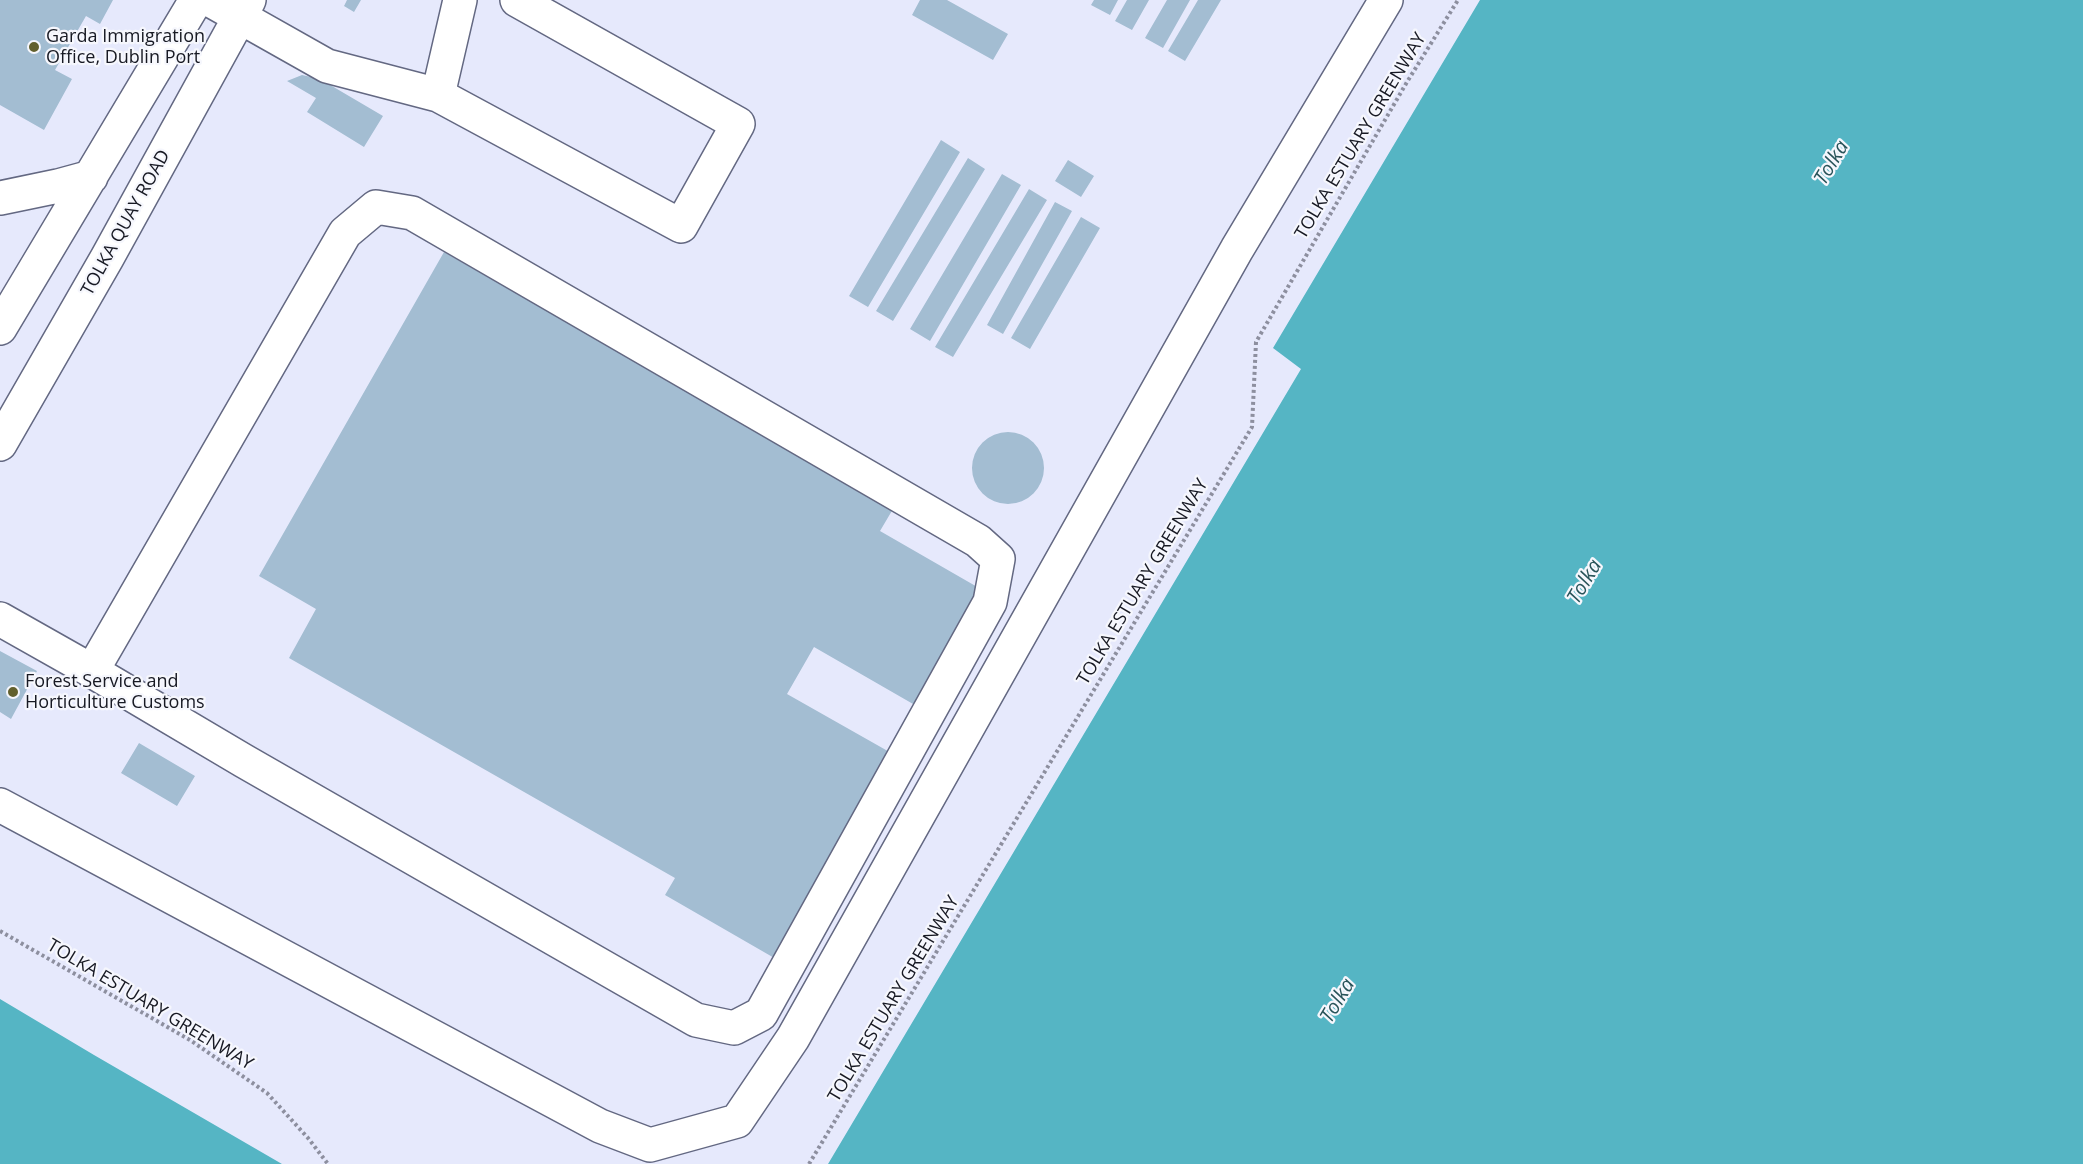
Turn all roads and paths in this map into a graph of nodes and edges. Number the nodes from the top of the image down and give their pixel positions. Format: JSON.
{"nodes":[{"id":1,"x":196,"y":0,"type":"edge"},
{"id":2,"x":210,"y":0,"type":"edge"},
{"id":3,"x":460,"y":0,"type":"edge"},
{"id":4,"x":517,"y":0,"type":"edge"},
{"id":5,"x":1386,"y":0,"type":"edge"},
{"id":6,"x":1458,"y":0,"type":"edge"},
{"id":7,"x":244,"y":9,"type":"edge"},
{"id":8,"x":438,"y":95,"type":"junction"},
{"id":9,"x":91,"y":177,"type":"junction"},
{"id":10,"x":0,"y":198,"type":"edge"},
{"id":11,"x":0,"y":328,"type":"edge"},
{"id":12,"x":0,"y":444,"type":"edge"},
{"id":13,"x":0,"y":619,"type":"edge"},
{"id":14,"x":92,"y":671,"type":"junction"},
{"id":15,"x":0,"y":805,"type":"edge"},
{"id":16,"x":0,"y":931,"type":"edge"},
{"id":17,"x":328,"y":1164,"type":"edge"},
{"id":18,"x":809,"y":1164,"type":"edge"}],
"edges":[{"from":1,"to":9,"type":"street"},
{"from":2,"to":7,"type":"street"},
{"from":3,"to":8,"type":"street"},
{"from":4,"to":8,"type":"street"},
{"from":5,"to":15,"type":"street"},
{"from":6,"to":18,"type":"path","name":"TOLKA ESTUARY GREENWAY"},
{"from":7,"to":8,"type":"street"},
{"from":7,"to":12,"type":"street","name":"TOLKA QUAY ROAD"},
{"from":9,"to":10,"type":"street"},
{"from":9,"to":11,"type":"street"},
{"from":13,"to":14,"type":"street"},
{"from":14,"to":14,"type":"street"},
{"from":16,"to":17,"type":"path","name":"TOLKA ESTUARY GREENWAY"}]}
